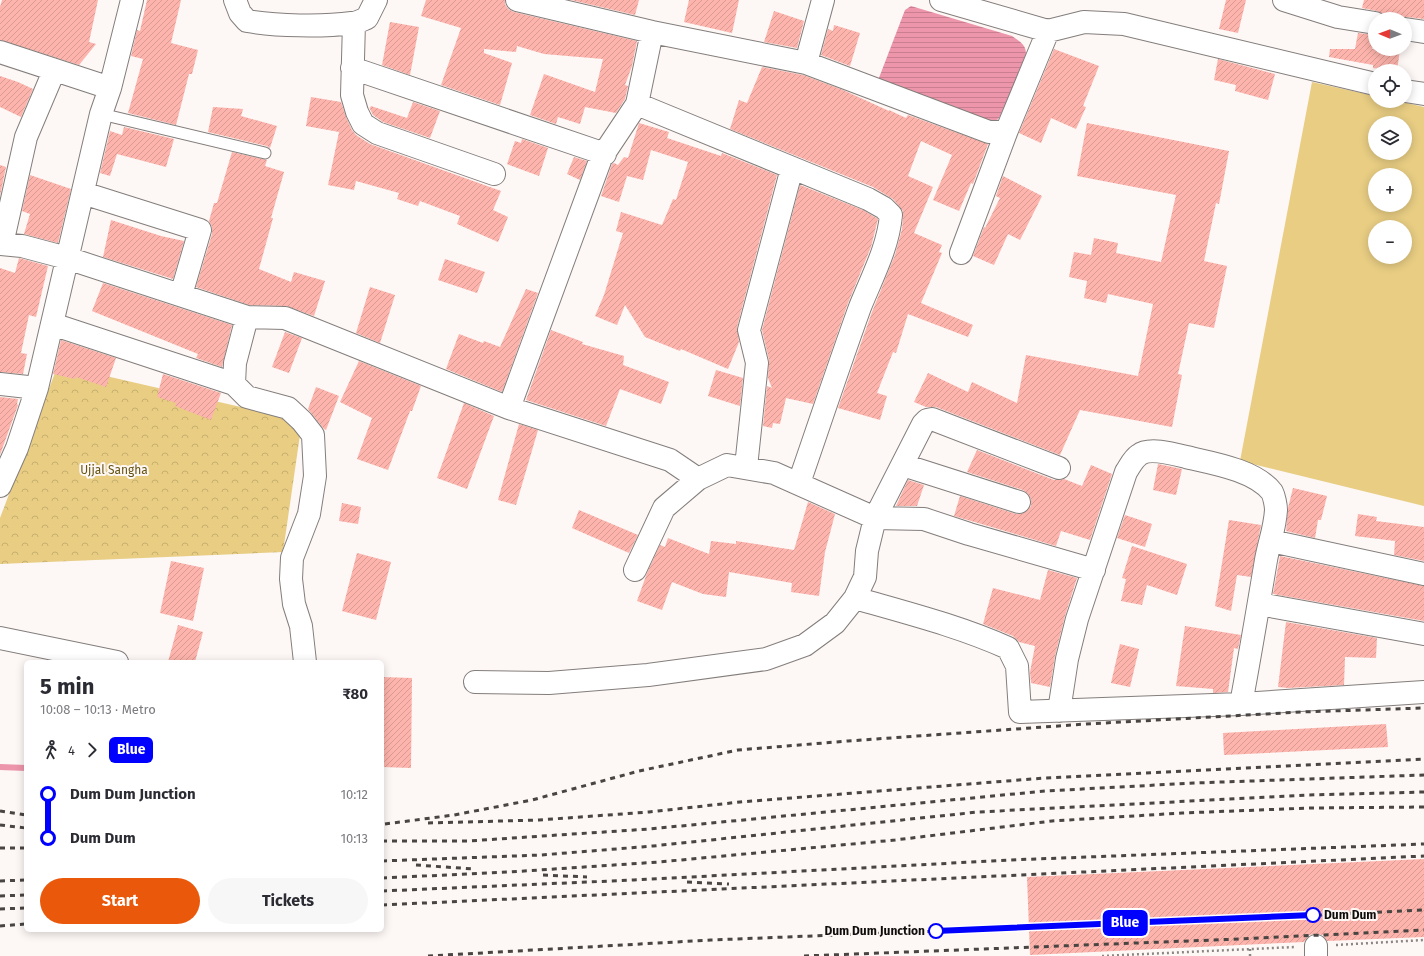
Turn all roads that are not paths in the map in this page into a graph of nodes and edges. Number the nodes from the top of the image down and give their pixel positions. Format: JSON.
{"nodes":[{"id":1,"x":132,"y":0,"type":"edge"},
{"id":2,"x":235,"y":0,"type":"edge"},
{"id":3,"x":376,"y":0,"type":"edge"},
{"id":4,"x":517,"y":0,"type":"edge"},
{"id":5,"x":823,"y":0,"type":"edge"},
{"id":6,"x":941,"y":0,"type":"edge"},
{"id":7,"x":1284,"y":0,"type":"edge"},
{"id":8,"x":1368,"y":22,"type":"edge"},
{"id":9,"x":354,"y":23,"type":"junction"},
{"id":10,"x":1412,"y":30,"type":"edge"},
{"id":11,"x":1048,"y":31,"type":"junction"},
{"id":12,"x":652,"y":32,"type":"junction"},
{"id":13,"x":1424,"y":32,"type":"edge"},
{"id":14,"x":0,"y":52,"type":"edge"},
{"id":15,"x":806,"y":63,"type":"junction"},
{"id":16,"x":352,"y":68,"type":"junction"},
{"id":17,"x":54,"y":71,"type":"junction"},
{"id":18,"x":1368,"y":82,"type":"edge"},
{"id":19,"x":110,"y":88,"type":"junction"},
{"id":20,"x":1412,"y":92,"type":"edge"},
{"id":21,"x":1424,"y":94,"type":"edge"},
{"id":22,"x":637,"y":104,"type":"junction"},
{"id":23,"x":101,"y":114,"type":"junction"},
{"id":24,"x":1007,"y":130,"type":"junction"},
{"id":25,"x":265,"y":153,"type":"dead end"},
{"id":26,"x":605,"y":154,"type":"junction"},
{"id":27,"x":792,"y":168,"type":"junction"},
{"id":28,"x":494,"y":174,"type":"dead end"},
{"id":29,"x":83,"y":193,"type":"junction"},
{"id":30,"x":1,"y":244,"type":"edge"},
{"id":31,"x":961,"y":253,"type":"dead end"},
{"id":32,"x":67,"y":258,"type":"junction"},
{"id":33,"x":181,"y":295,"type":"junction"},
{"id":34,"x":246,"y":317,"type":"junction"},
{"id":35,"x":52,"y":324,"type":"junction"},
{"id":36,"x":0,"y":384,"type":"edge"},
{"id":37,"x":234,"y":384,"type":"junction"},
{"id":38,"x":37,"y":388,"type":"junction"},
{"id":39,"x":509,"y":408,"type":"junction"},
{"id":40,"x":903,"y":464,"type":"junction"},
{"id":41,"x":746,"y":467,"type":"junction"},
{"id":42,"x":1059,"y":468,"type":"dead end"},
{"id":43,"x":698,"y":479,"type":"junction"},
{"id":44,"x":799,"y":483,"type":"junction"},
{"id":45,"x":0,"y":486,"type":"edge"},
{"id":46,"x":1019,"y":502,"type":"dead end"},
{"id":47,"x":875,"y":518,"type":"junction"},
{"id":48,"x":1271,"y":541,"type":"junction"},
{"id":49,"x":635,"y":570,"type":"dead end"},
{"id":50,"x":1094,"y":570,"type":"junction"},
{"id":51,"x":1424,"y":574,"type":"edge"},
{"id":52,"x":855,"y":598,"type":"junction"},
{"id":53,"x":1259,"y":604,"type":"junction"},
{"id":54,"x":1424,"y":634,"type":"edge"},
{"id":55,"x":0,"y":638,"type":"edge"},
{"id":56,"x":107,"y":660,"type":"edge"},
{"id":57,"x":305,"y":660,"type":"edge"},
{"id":58,"x":475,"y":682,"type":"dead end"},
{"id":59,"x":1424,"y":692,"type":"edge"},
{"id":60,"x":1241,"y":704,"type":"junction"},
{"id":61,"x":1059,"y":711,"type":"junction"}],
"edges":[{"from":1,"to":19,"type":"street"},
{"from":2,"to":9,"type":"street"},
{"from":3,"to":9,"type":"street"},
{"from":4,"to":12,"type":"street"},
{"from":5,"to":15,"type":"street"},
{"from":6,"to":11,"type":"street"},
{"from":7,"to":8,"type":"street"},
{"from":9,"to":16,"type":"street"},
{"from":10,"to":13,"type":"street"},
{"from":11,"to":18,"type":"street"},
{"from":11,"to":24,"type":"street"},
{"from":12,"to":15,"type":"street"},
{"from":12,"to":22,"type":"street"},
{"from":14,"to":17,"type":"street"},
{"from":15,"to":24,"type":"street"},
{"from":16,"to":26,"type":"street"},
{"from":16,"to":28,"type":"street"},
{"from":17,"to":19,"type":"street"},
{"from":17,"to":30,"type":"street"},
{"from":19,"to":23,"type":"street"},
{"from":20,"to":21,"type":"street"},
{"from":22,"to":26,"type":"street"},
{"from":22,"to":27,"type":"street"},
{"from":23,"to":25,"type":"lane"},
{"from":23,"to":29,"type":"street"},
{"from":24,"to":31,"type":"street"},
{"from":26,"to":39,"type":"street"},
{"from":27,"to":41,"type":"street"},
{"from":27,"to":44,"type":"street"},
{"from":29,"to":32,"type":"street"},
{"from":29,"to":33,"type":"street"},
{"from":30,"to":32,"type":"street"},
{"from":32,"to":33,"type":"street"},
{"from":32,"to":35,"type":"street"},
{"from":33,"to":34,"type":"street"},
{"from":34,"to":37,"type":"street"},
{"from":34,"to":39,"type":"street"},
{"from":35,"to":37,"type":"street"},
{"from":35,"to":38,"type":"street"},
{"from":36,"to":38,"type":"street"},
{"from":37,"to":57,"type":"street"},
{"from":38,"to":45,"type":"street"},
{"from":39,"to":43,"type":"street"},
{"from":40,"to":42,"type":"street"},
{"from":40,"to":46,"type":"street"},
{"from":40,"to":47,"type":"street"},
{"from":41,"to":43,"type":"street"},
{"from":41,"to":44,"type":"street"},
{"from":43,"to":49,"type":"street"},
{"from":44,"to":47,"type":"street"},
{"from":47,"to":50,"type":"street"},
{"from":47,"to":52,"type":"street"},
{"from":48,"to":50,"type":"street"},
{"from":48,"to":51,"type":"street"},
{"from":48,"to":53,"type":"street"},
{"from":50,"to":61,"type":"street"},
{"from":52,"to":58,"type":"street"},
{"from":52,"to":61,"type":"street"},
{"from":53,"to":54,"type":"street"},
{"from":53,"to":60,"type":"street"},
{"from":55,"to":56,"type":"street"},
{"from":59,"to":60,"type":"street"},
{"from":60,"to":61,"type":"street"}]}
